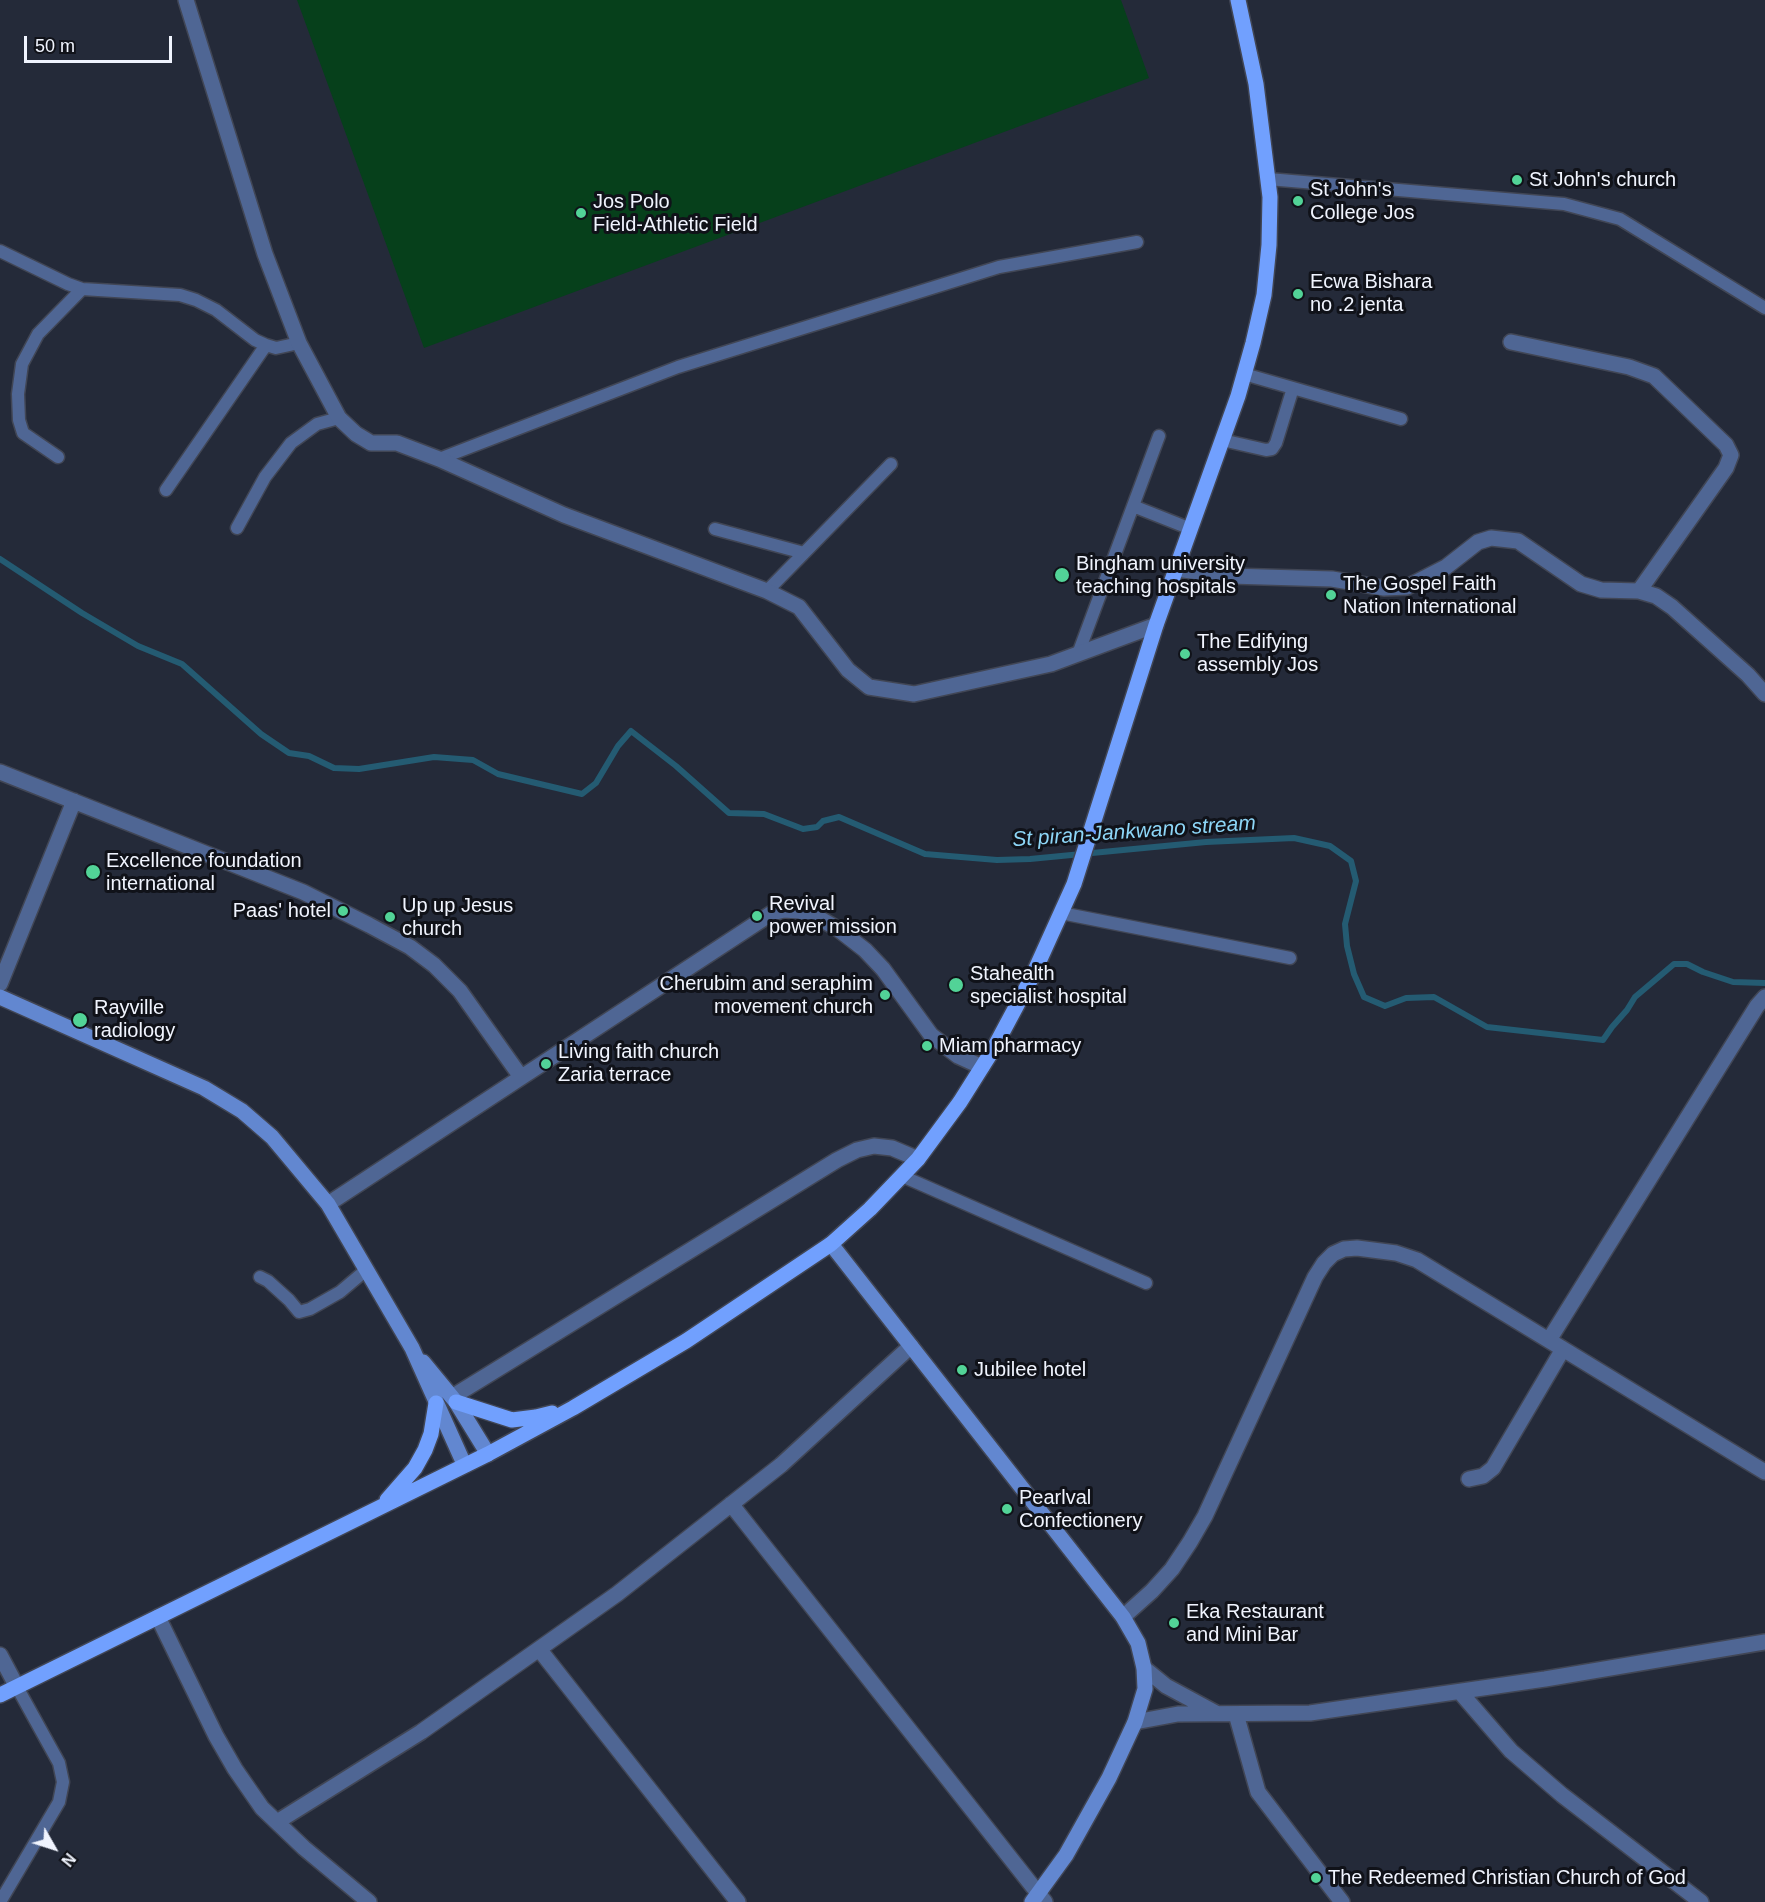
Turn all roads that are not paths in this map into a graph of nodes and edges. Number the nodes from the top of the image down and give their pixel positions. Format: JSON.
{"nodes":[{"id":1,"x":186,"y":0,"type":"edge"},
{"id":2,"x":1238,"y":0,"type":"edge"},
{"id":3,"x":1268,"y":179,"type":"junction"},
{"id":4,"x":1137,"y":242,"type":"dead end"},
{"id":5,"x":0,"y":251,"type":"edge"},
{"id":6,"x":82,"y":289,"type":"junction"},
{"id":7,"x":1765,"y":308,"type":"edge"},
{"id":8,"x":1510,"y":342,"type":"dead end"},
{"id":9,"x":298,"y":343,"type":"junction"},
{"id":10,"x":266,"y":345,"type":"junction"},
{"id":11,"x":1244,"y":374,"type":"junction"},
{"id":12,"x":1293,"y":388,"type":"junction"},
{"id":13,"x":339,"y":418,"type":"junction"},
{"id":14,"x":1401,"y":419,"type":"dead end"},
{"id":15,"x":1159,"y":436,"type":"dead end"},
{"id":16,"x":1222,"y":440,"type":"junction"},
{"id":17,"x":58,"y":457,"type":"dead end"},
{"id":18,"x":439,"y":459,"type":"junction"},
{"id":19,"x":891,"y":464,"type":"dead end"},
{"id":20,"x":166,"y":490,"type":"dead end"},
{"id":21,"x":1133,"y":506,"type":"junction"},
{"id":22,"x":237,"y":528,"type":"dead end"},
{"id":23,"x":715,"y":529,"type":"dead end"},
{"id":24,"x":1191,"y":529,"type":"junction"},
{"id":25,"x":804,"y":553,"type":"junction"},
{"id":26,"x":1176,"y":569,"type":"junction"},
{"id":27,"x":767,"y":591,"type":"junction"},
{"id":28,"x":1639,"y":591,"type":"junction"},
{"id":29,"x":1156,"y":625,"type":"junction"},
{"id":30,"x":1078,"y":654,"type":"junction"},
{"id":31,"x":1765,"y":694,"type":"edge"},
{"id":32,"x":0,"y":772,"type":"edge"},
{"id":33,"x":74,"y":801,"type":"junction"},
{"id":34,"x":1061,"y":913,"type":"junction"},
{"id":35,"x":1290,"y":958,"type":"dead end"},
{"id":36,"x":0,"y":984,"type":"edge"},
{"id":37,"x":0,"y":997,"type":"edge"},
{"id":38,"x":1761,"y":1001,"type":"edge"},
{"id":39,"x":982,"y":1067,"type":"junction"},
{"id":40,"x":521,"y":1077,"type":"junction"},
{"id":41,"x":918,"y":1159,"type":"junction"},
{"id":42,"x":902,"y":1176,"type":"junction"},
{"id":43,"x":328,"y":1204,"type":"junction"},
{"id":44,"x":831,"y":1244,"type":"junction"},
{"id":45,"x":366,"y":1270,"type":"junction"},
{"id":46,"x":260,"y":1277,"type":"dead end"},
{"id":47,"x":1146,"y":1283,"type":"dead end"},
{"id":48,"x":1549,"y":1340,"type":"junction"},
{"id":49,"x":911,"y":1346,"type":"junction"},
{"id":50,"x":412,"y":1348,"type":"junction"},
{"id":51,"x":1563,"y":1349,"type":"junction"},
{"id":52,"x":454,"y":1399,"type":"junction"},
{"id":53,"x":436,"y":1403,"type":"junction"},
{"id":54,"x":573,"y":1408,"type":"junction"},
{"id":55,"x":488,"y":1454,"type":"junction"},
{"id":56,"x":464,"y":1464,"type":"junction"},
{"id":57,"x":1765,"y":1472,"type":"edge"},
{"id":58,"x":1469,"y":1479,"type":"dead end"},
{"id":59,"x":731,"y":1504,"type":"junction"},
{"id":60,"x":381,"y":1506,"type":"junction"},
{"id":61,"x":158,"y":1617,"type":"junction"},
{"id":62,"x":1123,"y":1617,"type":"junction"},
{"id":63,"x":1765,"y":1642,"type":"edge"},
{"id":64,"x":539,"y":1649,"type":"junction"},
{"id":65,"x":0,"y":1655,"type":"edge"},
{"id":66,"x":1144,"y":1668,"type":"junction"},
{"id":67,"x":17,"y":1687,"type":"junction"},
{"id":68,"x":1460,"y":1692,"type":"junction"},
{"id":69,"x":0,"y":1695,"type":"edge"},
{"id":70,"x":1236,"y":1714,"type":"junction"},
{"id":71,"x":1219,"y":1715,"type":"junction"},
{"id":72,"x":1135,"y":1722,"type":"junction"},
{"id":73,"x":277,"y":1822,"type":"junction"},
{"id":74,"x":1038,"y":1900,"type":"edge"},
{"id":75,"x":0,"y":1902,"type":"edge"},
{"id":76,"x":369,"y":1902,"type":"edge"},
{"id":77,"x":738,"y":1902,"type":"edge"},
{"id":78,"x":1342,"y":1902,"type":"edge"},
{"id":79,"x":1701,"y":1902,"type":"edge"}],
"edges":[{"from":1,"to":9,"type":"street"},
{"from":2,"to":3,"type":"main road"},
{"from":3,"to":7,"type":"lane"},
{"from":3,"to":11,"type":"main road"},
{"from":4,"to":18,"type":"lane"},
{"from":5,"to":6,"type":"lane"},
{"from":6,"to":10,"type":"lane"},
{"from":6,"to":17,"type":"lane"},
{"from":8,"to":28,"type":"street"},
{"from":9,"to":10,"type":"lane"},
{"from":9,"to":13,"type":"street"},
{"from":10,"to":20,"type":"lane"},
{"from":11,"to":12,"type":"lane"},
{"from":11,"to":16,"type":"main road"},
{"from":12,"to":14,"type":"lane"},
{"from":12,"to":16,"type":"lane"},
{"from":13,"to":18,"type":"street"},
{"from":13,"to":22,"type":"lane"},
{"from":15,"to":21,"type":"lane"},
{"from":16,"to":24,"type":"main road"},
{"from":18,"to":27,"type":"street"},
{"from":19,"to":25,"type":"lane"},
{"from":21,"to":24,"type":"lane"},
{"from":21,"to":30,"type":"lane"},
{"from":23,"to":25,"type":"lane"},
{"from":24,"to":26,"type":"main road"},
{"from":25,"to":27,"type":"lane"},
{"from":26,"to":28,"type":"street"},
{"from":26,"to":29,"type":"main road"},
{"from":27,"to":30,"type":"street"},
{"from":28,"to":31,"type":"street"},
{"from":29,"to":30,"type":"street"},
{"from":29,"to":34,"type":"main road"},
{"from":32,"to":33,"type":"street"},
{"from":33,"to":36,"type":"street"},
{"from":33,"to":40,"type":"street"},
{"from":34,"to":35,"type":"lane"},
{"from":34,"to":39,"type":"main road"},
{"from":37,"to":43,"type":"street"},
{"from":38,"to":48,"type":"street"},
{"from":39,"to":40,"type":"street"},
{"from":39,"to":41,"type":"main road"},
{"from":40,"to":43,"type":"street"},
{"from":41,"to":42,"type":"main road"},
{"from":41,"to":52,"type":"street"},
{"from":42,"to":44,"type":"main road"},
{"from":42,"to":47,"type":"lane"},
{"from":43,"to":45,"type":"street"},
{"from":44,"to":49,"type":"street"},
{"from":44,"to":54,"type":"main road"},
{"from":45,"to":46,"type":"lane"},
{"from":45,"to":50,"type":"street"},
{"from":48,"to":51,"type":"street"},
{"from":48,"to":62,"type":"street"},
{"from":49,"to":59,"type":"street"},
{"from":49,"to":62,"type":"street"},
{"from":50,"to":52,"type":"street"},
{"from":50,"to":53,"type":"street"},
{"from":51,"to":57,"type":"street"},
{"from":51,"to":58,"type":"street"},
{"from":52,"to":54,"type":"main road"},
{"from":52,"to":55,"type":"street"},
{"from":53,"to":56,"type":"street"},
{"from":53,"to":60,"type":"main road"},
{"from":54,"to":55,"type":"main road"},
{"from":55,"to":56,"type":"main road"},
{"from":56,"to":60,"type":"main road"},
{"from":59,"to":64,"type":"street"},
{"from":59,"to":74,"type":"street"},
{"from":60,"to":61,"type":"main road"},
{"from":61,"to":67,"type":"main road"},
{"from":61,"to":73,"type":"street"},
{"from":62,"to":66,"type":"street"},
{"from":63,"to":68,"type":"street"},
{"from":64,"to":73,"type":"street"},
{"from":64,"to":77,"type":"street"},
{"from":65,"to":67,"type":"street"},
{"from":66,"to":71,"type":"street"},
{"from":66,"to":72,"type":"street"},
{"from":67,"to":69,"type":"main road"},
{"from":67,"to":75,"type":"lane"},
{"from":68,"to":70,"type":"street"},
{"from":68,"to":79,"type":"street"},
{"from":70,"to":71,"type":"street"},
{"from":70,"to":78,"type":"street"},
{"from":71,"to":72,"type":"street"},
{"from":72,"to":74,"type":"street"},
{"from":73,"to":76,"type":"street"}]}
